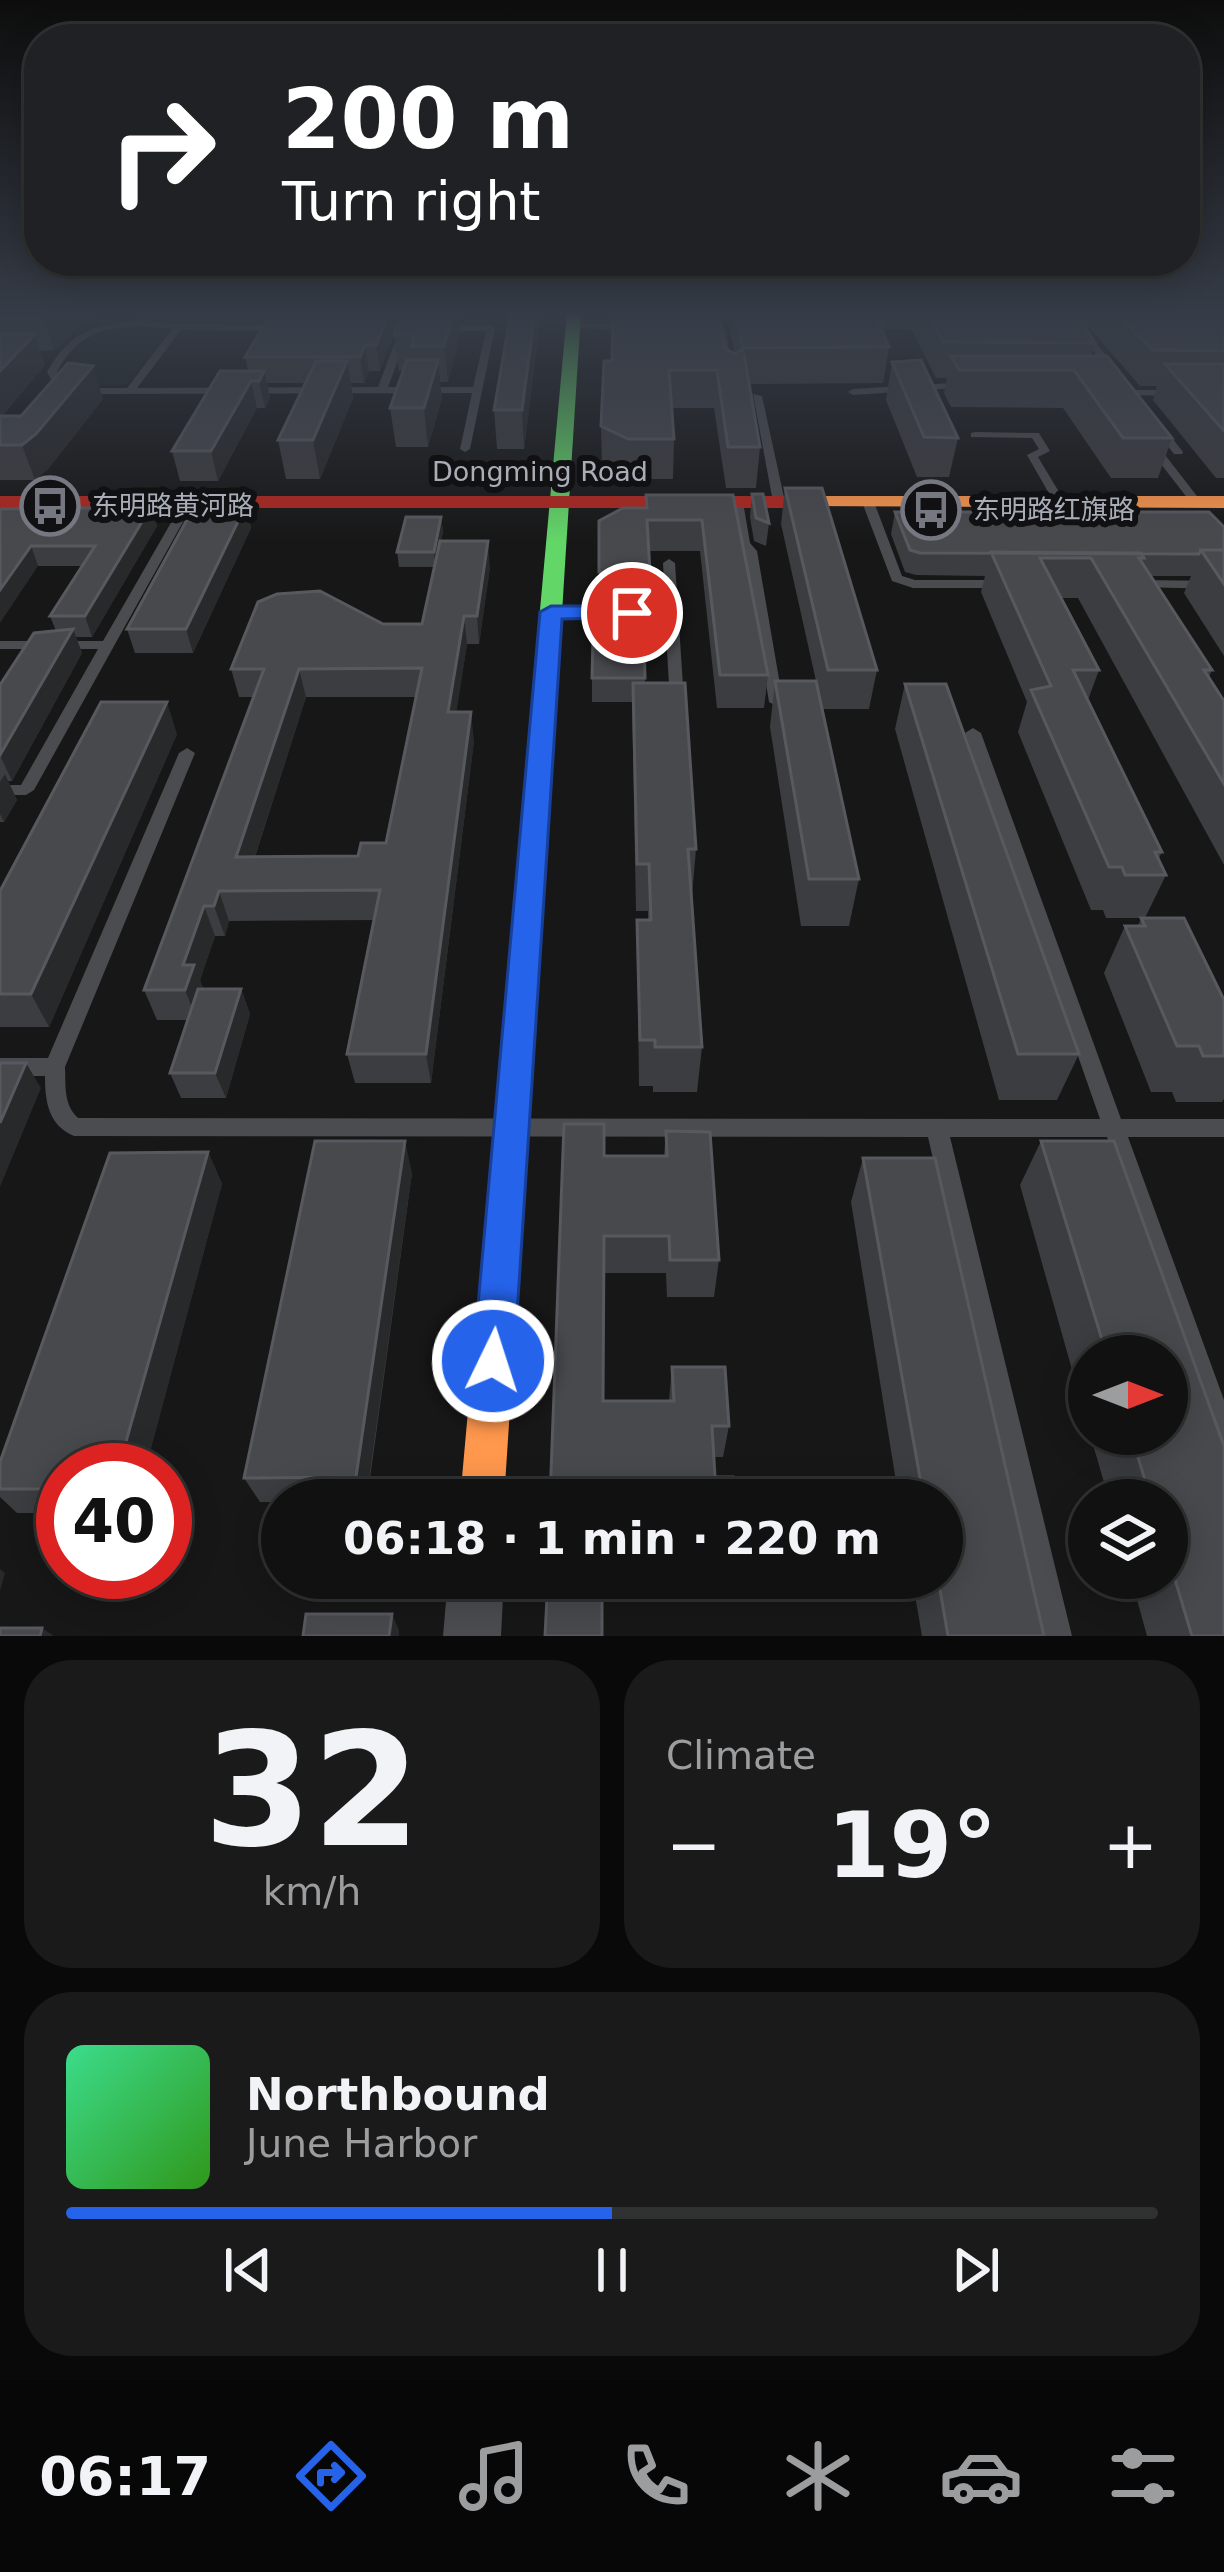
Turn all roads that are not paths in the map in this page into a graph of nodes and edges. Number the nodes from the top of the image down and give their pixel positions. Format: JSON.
{"nodes":[{"id":1,"x":55,"y":388,"type":"edge"},
{"id":2,"x":115,"y":388,"type":"edge"},
{"id":3,"x":568,"y":388,"type":"edge"},
{"id":4,"x":917,"y":388,"type":"edge"},
{"id":5,"x":1128,"y":388,"type":"edge"},
{"id":6,"x":131,"y":389,"type":"joint"},
{"id":7,"x":382,"y":390,"type":"joint"},
{"id":8,"x":478,"y":390,"type":"joint"},
{"id":9,"x":853,"y":392,"type":"dead end"},
{"id":10,"x":46,"y":393,"type":"edge"},
{"id":11,"x":1132,"y":393,"type":"junction"},
{"id":12,"x":1201,"y":393,"type":"edge"},
{"id":13,"x":757,"y":396,"type":"edge"},
{"id":14,"x":1143,"y":408,"type":"edge"},
{"id":15,"x":1155,"y":423,"type":"edge"},
{"id":16,"x":975,"y":435,"type":"dead end"},
{"id":17,"x":1145,"y":436,"type":"edge"},
{"id":18,"x":465,"y":449,"type":"dead end"},
{"id":19,"x":1178,"y":452,"type":"dead end"},
{"id":20,"x":188,"y":502,"type":"junction"},
{"id":21,"x":560,"y":502,"type":"junction"},
{"id":22,"x":737,"y":502,"type":"junction"},
{"id":23,"x":779,"y":502,"type":"junction"},
{"id":24,"x":868,"y":502,"type":"junction"},
{"id":25,"x":1059,"y":502,"type":"junction"},
{"id":26,"x":1202,"y":506,"type":"edge"},
{"id":27,"x":5,"y":508,"type":"edge"},
{"id":28,"x":669,"y":563,"type":"dead end"},
{"id":29,"x":1032,"y":584,"type":"edge"},
{"id":30,"x":1128,"y":584,"type":"edge"},
{"id":31,"x":1224,"y":585,"type":"edge"},
{"id":32,"x":551,"y":612,"type":"junction"},
{"id":33,"x":672,"y":613,"type":"junction"},
{"id":34,"x":0,"y":645,"type":"edge"},
{"id":35,"x":107,"y":645,"type":"junction"},
{"id":36,"x":677,"y":701,"type":"edge"},
{"id":37,"x":776,"y":702,"type":"edge"},
{"id":38,"x":973,"y":733,"type":"dead end"},
{"id":39,"x":187,"y":754,"type":"dead end"},
{"id":40,"x":0,"y":790,"type":"edge"},
{"id":41,"x":0,"y":1067,"type":"edge"},
{"id":42,"x":55,"y":1067,"type":"junction"},
{"id":43,"x":1114,"y":1128,"type":"junction"},
{"id":44,"x":1224,"y":1128,"type":"edge"},
{"id":45,"x":511,"y":1129,"type":"junction"},
{"id":46,"x":937,"y":1129,"type":"junction"},
{"id":47,"x":1224,"y":1436,"type":"edge"},
{"id":48,"x":484,"y":1479,"type":"edge"},
{"id":49,"x":475,"y":1599,"type":"edge"},
{"id":50,"x":472,"y":1636,"type":"edge"},
{"id":51,"x":1057,"y":1636,"type":"edge"}],
"edges":[{"from":1,"to":10,"type":"lane"},
{"from":2,"to":6,"type":"lane"},
{"from":3,"to":21,"type":"street"},
{"from":4,"to":9,"type":"lane"},
{"from":5,"to":11,"type":"lane"},
{"from":6,"to":7,"type":"lane"},
{"from":7,"to":8,"type":"lane"},
{"from":8,"to":18,"type":"lane"},
{"from":11,"to":12,"type":"lane"},
{"from":11,"to":14,"type":"lane"},
{"from":13,"to":23,"type":"lane"},
{"from":15,"to":19,"type":"lane"},
{"from":16,"to":25,"type":"lane"},
{"from":17,"to":26,"type":"lane"},
{"from":20,"to":21,"type":"street","name":"Dongming Road"},
{"from":20,"to":27,"type":"street","name":"Dongming Road"},
{"from":20,"to":35,"type":"lane"},
{"from":21,"to":22,"type":"street","name":"Dongming Road"},
{"from":21,"to":32,"type":"street"},
{"from":22,"to":23,"type":"street","name":"Dongming Road"},
{"from":22,"to":37,"type":"lane"},
{"from":23,"to":24,"type":"street","name":"Dongming Road"},
{"from":24,"to":25,"type":"street","name":"Dongming Road"},
{"from":24,"to":29,"type":"lane"},
{"from":25,"to":26,"type":"street","name":"Dongming Road"},
{"from":28,"to":33,"type":"lane"},
{"from":30,"to":31,"type":"lane"},
{"from":32,"to":33,"type":"lane"},
{"from":32,"to":45,"type":"street"},
{"from":33,"to":36,"type":"lane"},
{"from":34,"to":35,"type":"lane"},
{"from":35,"to":40,"type":"lane"},
{"from":38,"to":43,"type":"lane"},
{"from":39,"to":42,"type":"lane"},
{"from":41,"to":42,"type":"lane"},
{"from":42,"to":45,"type":"lane"},
{"from":43,"to":44,"type":"lane"},
{"from":43,"to":46,"type":"lane"},
{"from":43,"to":47,"type":"lane"},
{"from":45,"to":46,"type":"lane"},
{"from":45,"to":48,"type":"street"},
{"from":46,"to":51,"type":"lane"},
{"from":49,"to":50,"type":"street"}]}
